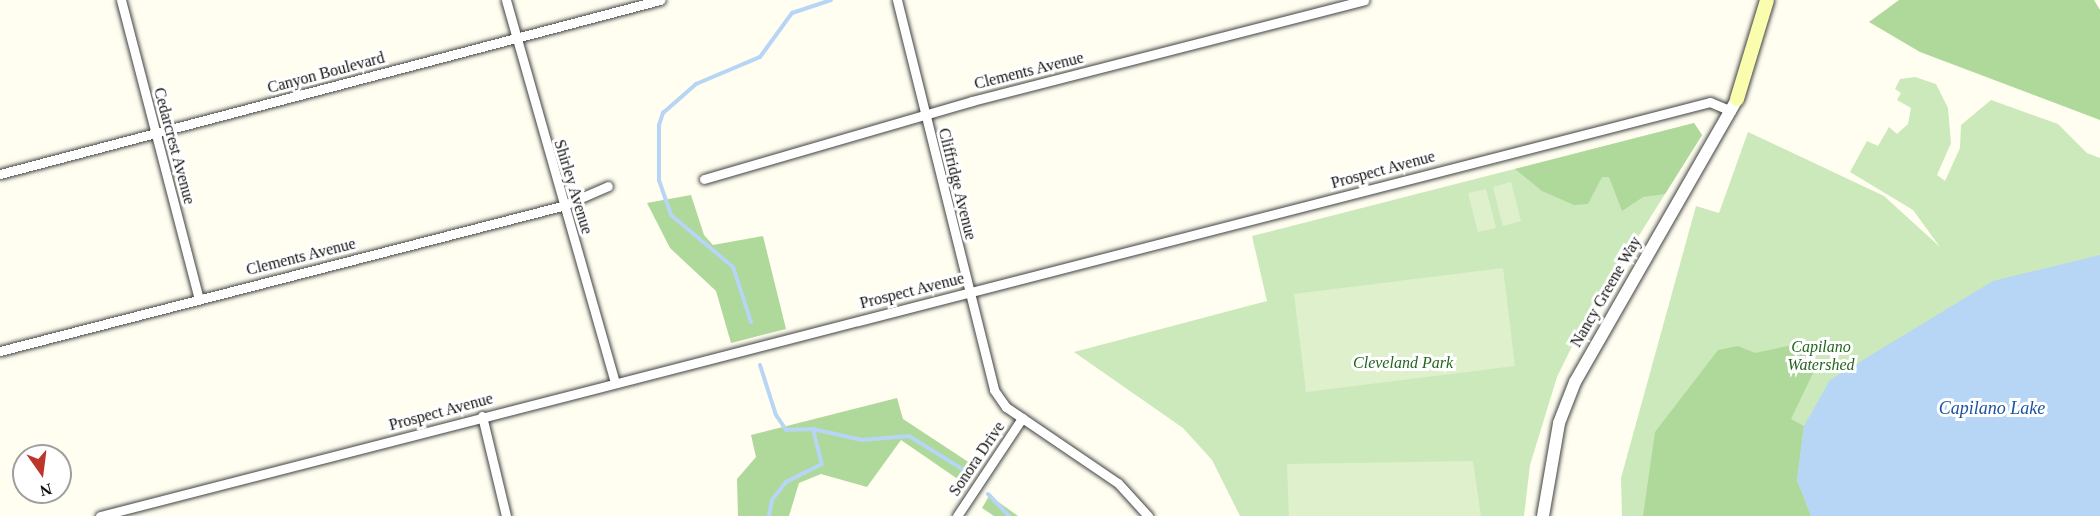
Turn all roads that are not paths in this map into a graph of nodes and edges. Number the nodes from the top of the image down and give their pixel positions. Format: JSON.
{"nodes":[{"id":1,"x":121,"y":0,"type":"edge"},
{"id":2,"x":506,"y":0,"type":"edge"},
{"id":3,"x":660,"y":0,"type":"edge"},
{"id":4,"x":897,"y":0,"type":"edge"},
{"id":5,"x":1364,"y":0,"type":"edge"},
{"id":6,"x":1767,"y":0,"type":"edge"},
{"id":7,"x":516,"y":40,"type":"junction"},
{"id":8,"x":1734,"y":105,"type":"junction"},
{"id":9,"x":925,"y":114,"type":"junction"},
{"id":10,"x":155,"y":133,"type":"junction"},
{"id":11,"x":0,"y":174,"type":"edge"},
{"id":12,"x":704,"y":179,"type":"dead end"},
{"id":13,"x":608,"y":186,"type":"dead end"},
{"id":14,"x":562,"y":206,"type":"junction"},
{"id":15,"x":968,"y":292,"type":"junction"},
{"id":16,"x":199,"y":299,"type":"junction"},
{"id":17,"x":0,"y":351,"type":"edge"},
{"id":18,"x":615,"y":382,"type":"junction"},
{"id":19,"x":482,"y":416,"type":"junction"},
{"id":20,"x":1022,"y":418,"type":"junction"},
{"id":21,"x":100,"y":516,"type":"edge"},
{"id":22,"x":507,"y":516,"type":"edge"},
{"id":23,"x":957,"y":516,"type":"edge"},
{"id":24,"x":1148,"y":516,"type":"edge"},
{"id":25,"x":1544,"y":516,"type":"edge"}],
"edges":[{"from":1,"to":10,"type":"street","name":"Cedarcrest Avenue"},
{"from":2,"to":7,"type":"street","name":"Shirley Avenue"},
{"from":3,"to":7,"type":"street","name":"Canyon Boulevard"},
{"from":4,"to":9,"type":"street","name":"Cliffridge Avenue"},
{"from":5,"to":9,"type":"street","name":"Clements Avenue"},
{"from":6,"to":8,"type":"main road"},
{"from":7,"to":10,"type":"street","name":"Canyon Boulevard"},
{"from":7,"to":14,"type":"street","name":"Shirley Avenue"},
{"from":8,"to":15,"type":"street","name":"Prospect Avenue"},
{"from":8,"to":25,"type":"street","name":"Nancy Greene Way"},
{"from":9,"to":12,"type":"street","name":"Clements Avenue"},
{"from":9,"to":15,"type":"street","name":"Cliffridge Avenue"},
{"from":10,"to":11,"type":"street","name":"Canyon Boulevard"},
{"from":10,"to":16,"type":"street","name":"Cedarcrest Avenue"},
{"from":13,"to":14,"type":"street","name":"Clements Avenue"},
{"from":14,"to":16,"type":"street","name":"Clements Avenue"},
{"from":14,"to":18,"type":"street","name":"Shirley Avenue"},
{"from":15,"to":18,"type":"street","name":"Prospect Avenue"},
{"from":15,"to":20,"type":"street","name":"Cliffridge Avenue"},
{"from":16,"to":17,"type":"street","name":"Clements Avenue"},
{"from":18,"to":19,"type":"street","name":"Prospect Avenue"},
{"from":19,"to":21,"type":"street","name":"Prospect Avenue"},
{"from":19,"to":22,"type":"street"},
{"from":20,"to":23,"type":"street","name":"Sonora Drive"},
{"from":20,"to":24,"type":"street","name":"Cliffridge Avenue"}]}
